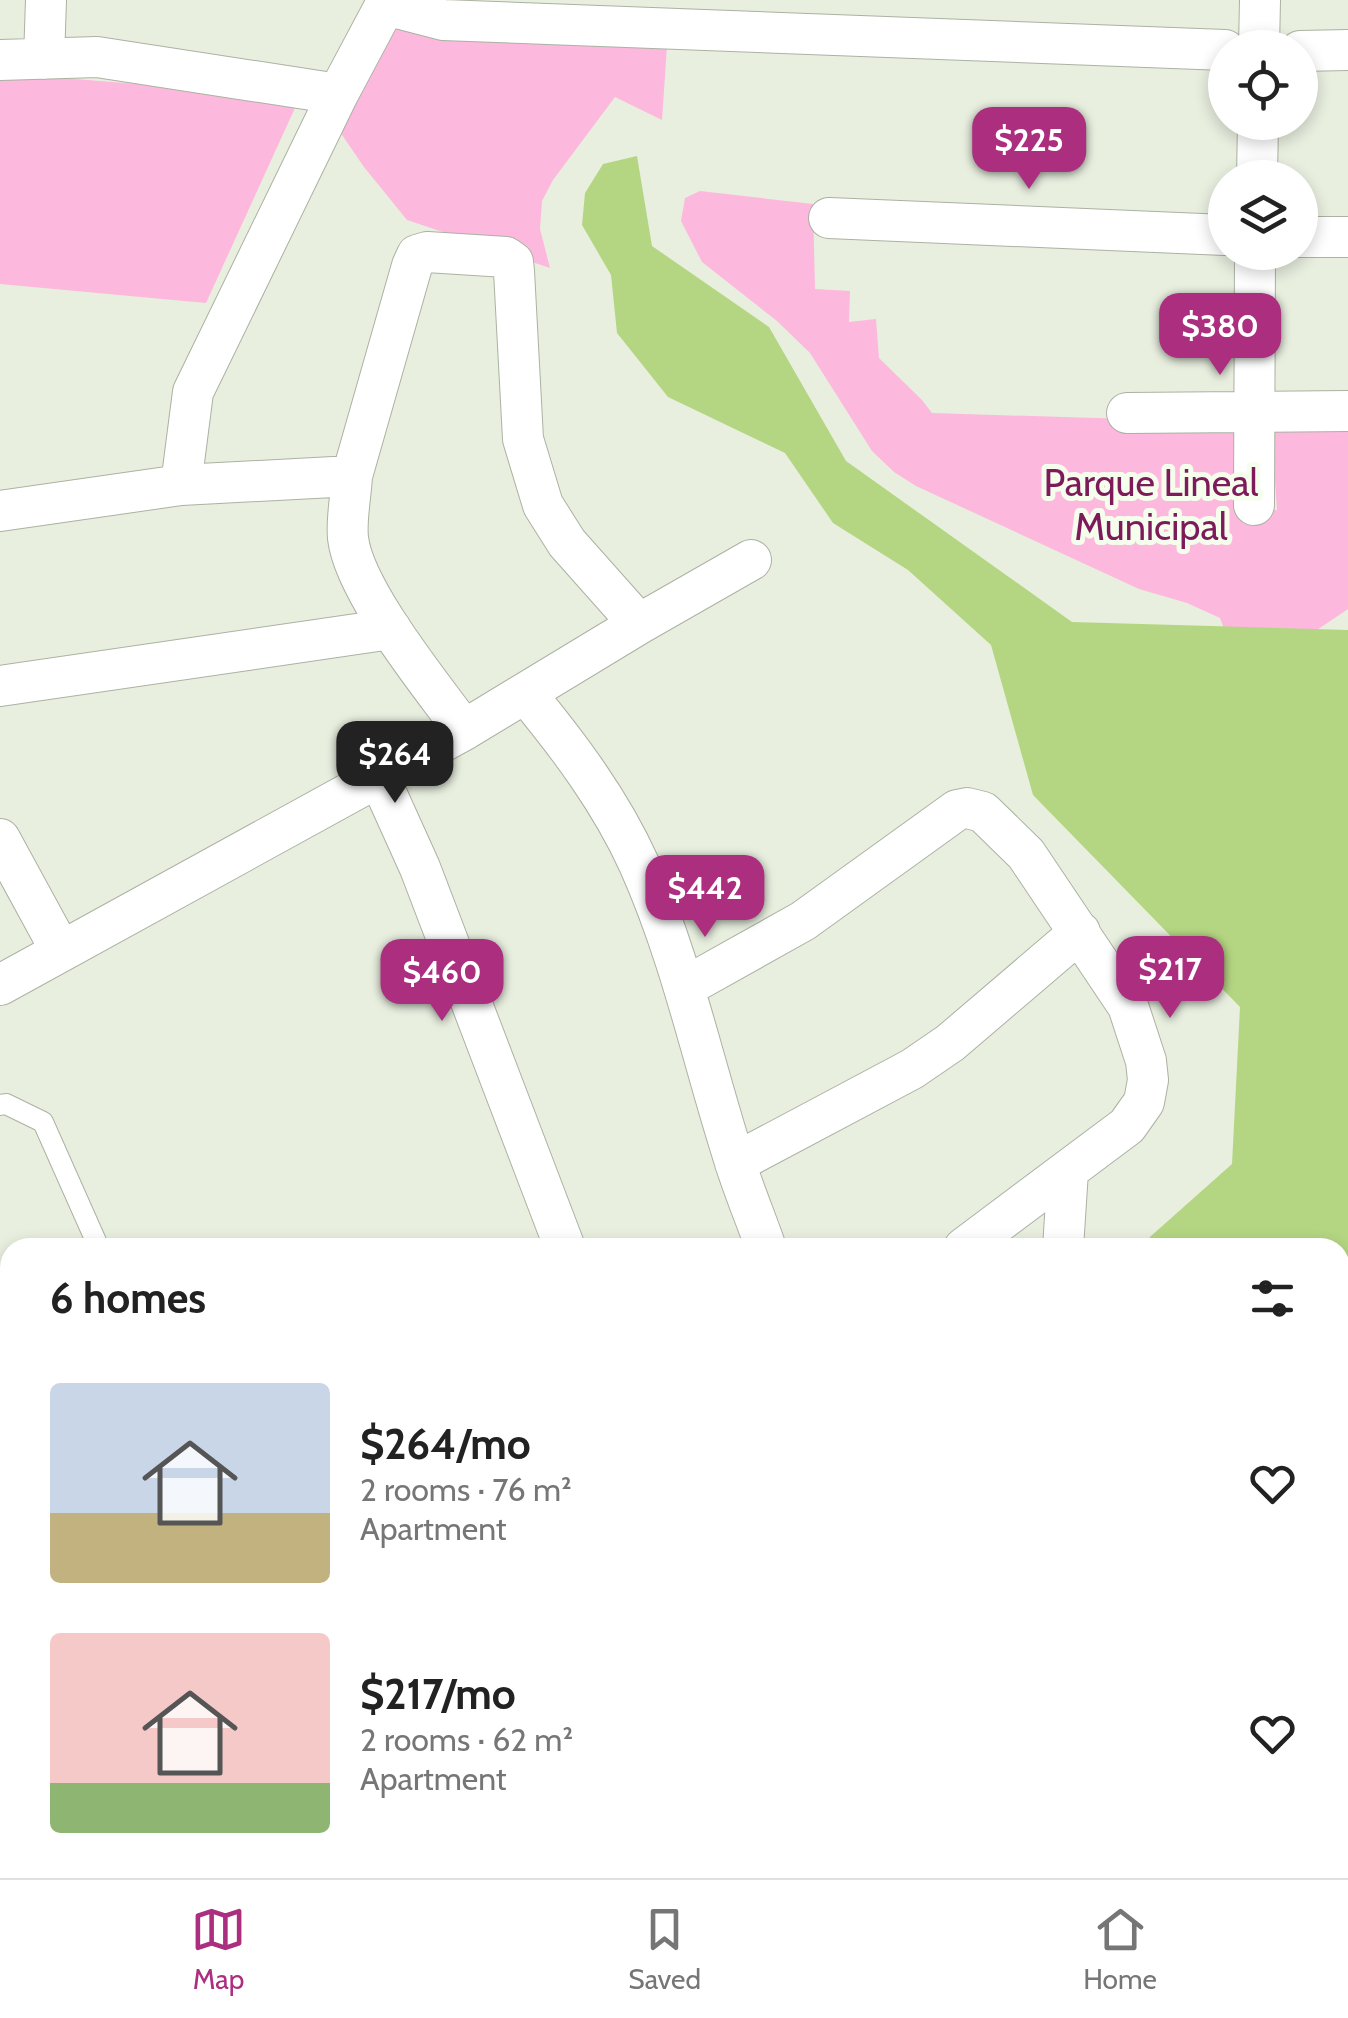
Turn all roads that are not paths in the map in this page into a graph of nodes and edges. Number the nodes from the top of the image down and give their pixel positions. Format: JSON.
{"nodes":[{"id":1,"x":46,"y":0,"type":"edge"},
{"id":2,"x":1260,"y":0,"type":"edge"},
{"id":3,"x":386,"y":2,"type":"edge"},
{"id":4,"x":1260,"y":30,"type":"edge"},
{"id":5,"x":1208,"y":49,"type":"edge"},
{"id":6,"x":1348,"y":50,"type":"edge"},
{"id":7,"x":1318,"y":51,"type":"edge"},
{"id":8,"x":44,"y":58,"type":"junction"},
{"id":9,"x":0,"y":60,"type":"edge"},
{"id":10,"x":338,"y":94,"type":"junction"},
{"id":11,"x":829,"y":218,"type":"dead end"},
{"id":12,"x":1208,"y":234,"type":"edge"},
{"id":13,"x":1318,"y":237,"type":"edge"},
{"id":14,"x":1348,"y":238,"type":"edge"},
{"id":15,"x":1256,"y":270,"type":"edge"},
{"id":16,"x":1348,"y":411,"type":"edge"},
{"id":17,"x":1127,"y":413,"type":"dead end"},
{"id":18,"x":1255,"y":413,"type":"junction"},
{"id":19,"x":352,"y":476,"type":"junction"},
{"id":20,"x":181,"y":485,"type":"junction"},
{"id":21,"x":1254,"y":505,"type":"dead end"},
{"id":22,"x":0,"y":511,"type":"edge"},
{"id":23,"x":752,"y":560,"type":"dead end"},
{"id":24,"x":639,"y":624,"type":"junction"},
{"id":25,"x":391,"y":629,"type":"junction"},
{"id":26,"x":0,"y":686,"type":"edge"},
{"id":27,"x":526,"y":694,"type":"junction"},
{"id":28,"x":464,"y":730,"type":"junction"},
{"id":29,"x":378,"y":775,"type":"junction"},
{"id":30,"x":0,"y":839,"type":"edge"},
{"id":31,"x":1080,"y":932,"type":"junction"},
{"id":32,"x":60,"y":951,"type":"junction"},
{"id":33,"x":0,"y":985,"type":"edge"},
{"id":34,"x":685,"y":987,"type":"junction"},
{"id":35,"x":0,"y":1105,"type":"edge"},
{"id":36,"x":735,"y":1163,"type":"junction"},
{"id":37,"x":1068,"y":1171,"type":"junction"},
{"id":38,"x":95,"y":1238,"type":"edge"},
{"id":39,"x":562,"y":1238,"type":"edge"},
{"id":40,"x":762,"y":1238,"type":"edge"},
{"id":41,"x":978,"y":1238,"type":"edge"},
{"id":42,"x":1064,"y":1238,"type":"edge"}],
"edges":[{"from":1,"to":8,"type":"street"},
{"from":2,"to":4,"type":"street"},
{"from":3,"to":5,"type":"street"},
{"from":3,"to":10,"type":"street"},
{"from":6,"to":7,"type":"street"},
{"from":8,"to":9,"type":"street"},
{"from":8,"to":10,"type":"street"},
{"from":10,"to":20,"type":"street"},
{"from":11,"to":12,"type":"street"},
{"from":13,"to":14,"type":"street"},
{"from":15,"to":18,"type":"street"},
{"from":16,"to":18,"type":"street"},
{"from":17,"to":18,"type":"street"},
{"from":18,"to":21,"type":"street"},
{"from":19,"to":20,"type":"street"},
{"from":19,"to":24,"type":"street"},
{"from":19,"to":25,"type":"street"},
{"from":20,"to":22,"type":"street"},
{"from":23,"to":24,"type":"street"},
{"from":24,"to":27,"type":"street"},
{"from":25,"to":26,"type":"street"},
{"from":25,"to":28,"type":"street"},
{"from":27,"to":28,"type":"street"},
{"from":27,"to":34,"type":"street"},
{"from":28,"to":29,"type":"street"},
{"from":29,"to":32,"type":"street"},
{"from":29,"to":39,"type":"street"},
{"from":30,"to":32,"type":"street"},
{"from":31,"to":34,"type":"street"},
{"from":31,"to":36,"type":"street"},
{"from":31,"to":37,"type":"street"},
{"from":32,"to":33,"type":"street"},
{"from":34,"to":36,"type":"street"},
{"from":35,"to":38,"type":"lane"},
{"from":36,"to":40,"type":"street"},
{"from":37,"to":41,"type":"street"},
{"from":37,"to":42,"type":"street"}]}
